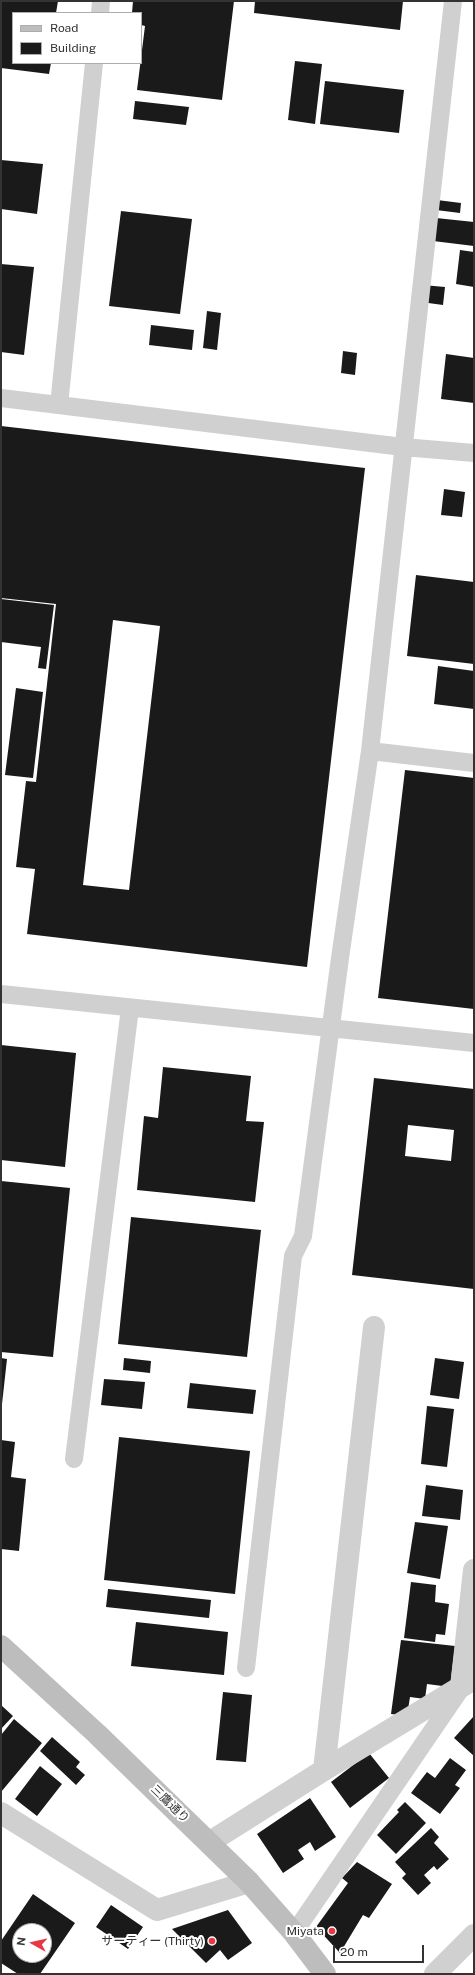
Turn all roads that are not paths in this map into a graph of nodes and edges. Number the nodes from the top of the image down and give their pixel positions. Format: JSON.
{"nodes":[{"id":1,"x":101,"y":1,"type":"edge"},
{"id":2,"x":453,"y":1,"type":"edge"},
{"id":3,"x":100,"y":12,"type":"edge"},
{"id":4,"x":94,"y":64,"type":"edge"},
{"id":5,"x":1,"y":398,"type":"edge"},
{"id":6,"x":59,"y":405,"type":"junction"},
{"id":7,"x":403,"y":447,"type":"junction"},
{"id":8,"x":474,"y":453,"type":"edge"},
{"id":9,"x":370,"y":751,"type":"junction"},
{"id":10,"x":474,"y":763,"type":"edge"},
{"id":11,"x":1,"y":994,"type":"edge"},
{"id":12,"x":130,"y":1008,"type":"junction"},
{"id":13,"x":330,"y":1027,"type":"junction"},
{"id":14,"x":474,"y":1042,"type":"edge"},
{"id":15,"x":374,"y":1327,"type":"dead end"},
{"id":16,"x":74,"y":1459,"type":"dead end"},
{"id":17,"x":474,"y":1570,"type":"edge"},
{"id":18,"x":1,"y":1646,"type":"edge"},
{"id":19,"x":246,"y":1668,"type":"dead end"},
{"id":20,"x":468,"y":1683,"type":"edge"},
{"id":21,"x":324,"y":1770,"type":"junction"},
{"id":22,"x":1,"y":1813,"type":"edge"},
{"id":23,"x":210,"y":1842,"type":"junction"},
{"id":24,"x":249,"y":1882,"type":"junction"},
{"id":25,"x":294,"y":1932,"type":"junction"},
{"id":26,"x":474,"y":1935,"type":"edge"},
{"id":27,"x":325,"y":1974,"type":"edge"},
{"id":28,"x":435,"y":1974,"type":"edge"}],
"edges":[{"from":1,"to":3,"type":"lane"},
{"from":2,"to":7,"type":"lane"},
{"from":4,"to":6,"type":"lane"},
{"from":5,"to":6,"type":"lane"},
{"from":6,"to":7,"type":"lane"},
{"from":7,"to":8,"type":"lane"},
{"from":7,"to":9,"type":"lane"},
{"from":9,"to":10,"type":"lane"},
{"from":9,"to":13,"type":"lane"},
{"from":11,"to":12,"type":"lane"},
{"from":12,"to":13,"type":"lane"},
{"from":12,"to":16,"type":"lane"},
{"from":13,"to":14,"type":"lane"},
{"from":13,"to":19,"type":"lane"},
{"from":15,"to":21,"type":"street"},
{"from":17,"to":20,"type":"street"},
{"from":18,"to":23,"type":"main road","name":"三鷹通り"},
{"from":20,"to":21,"type":"street"},
{"from":20,"to":25,"type":"lane"},
{"from":21,"to":23,"type":"street"},
{"from":22,"to":24,"type":"street"},
{"from":23,"to":24,"type":"main road","name":"三鷹通り"},
{"from":24,"to":25,"type":"main road","name":"三鷹通り"},
{"from":25,"to":27,"type":"main road","name":"三鷹通り"},
{"from":26,"to":28,"type":"street"}]}
